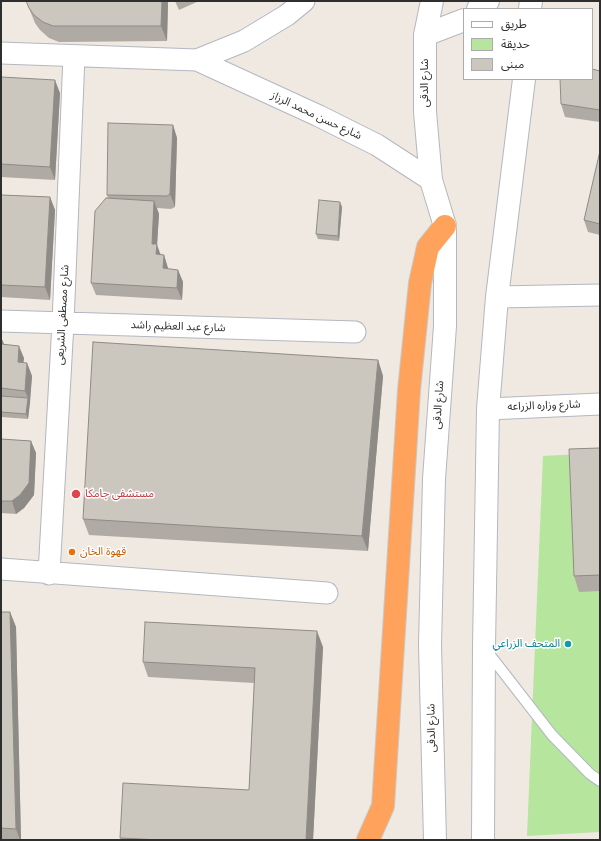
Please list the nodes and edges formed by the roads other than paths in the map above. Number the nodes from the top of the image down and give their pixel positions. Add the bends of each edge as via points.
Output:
1 (304, 1) edge
2 (432, 1) edge
3 (488, 1) edge
4 (479, 8) edge
5 (463, 20) edge
6 (425, 35) junction
7 (1, 53) edge
8 (74, 56) junction
9 (197, 60) junction
10 (524, 80) edge
11 (431, 180) junction
12 (445, 226) junction
13 (600, 295) edge
14 (497, 297) junction
15 (1, 321) edge
16 (63, 324) junction
17 (355, 332) dead end
18 (600, 404) edge
19 (488, 409) junction
20 (1, 570) edge
21 (49, 574) junction
22 (327, 593) dead end
23 (484, 647) junction
24 (600, 781) edge
25 (433, 811) junction
26 (368, 840) edge
27 (419, 840) edge
28 (435, 840) edge
29 (483, 840) edge

1 - 9 street, شارع حسن محمد الرزاز via 287,15 244,41
2 - 6 main road, شارع الدقى
3 - 4 main road
5 - 6 main road
6 - 11 main road, شارع الدقى via 425,112
7 - 8 street, شارع حسن محمد الرزاز
8 - 9 street, شارع حسن محمد الرزاز
8 - 16 street, شارع مصطفى الشريعى
9 - 11 street, شارع حسن محمد الرزاز via 370,141
10 - 14 main road
11 - 12 main road, شارع الدقى
12 - 25 main road, شارع الدقى via 445,326 434,479 430,645
12 - 26 highway via 428,247 420,283 409,390 383,806
13 - 14 street
14 - 19 main road
15 - 16 street, شارع عبد العظيم راشد
16 - 17 street, شارع عبد العظيم راشد
16 - 21 street, شارع مصطفى الشريعى
18 - 19 street, شارع وزاره الزراعه
19 - 23 main road
20 - 21 street
21 - 22 street
23 - 24 lane via 552,735
23 - 29 main road
25 - 27 main road
25 - 28 main road

